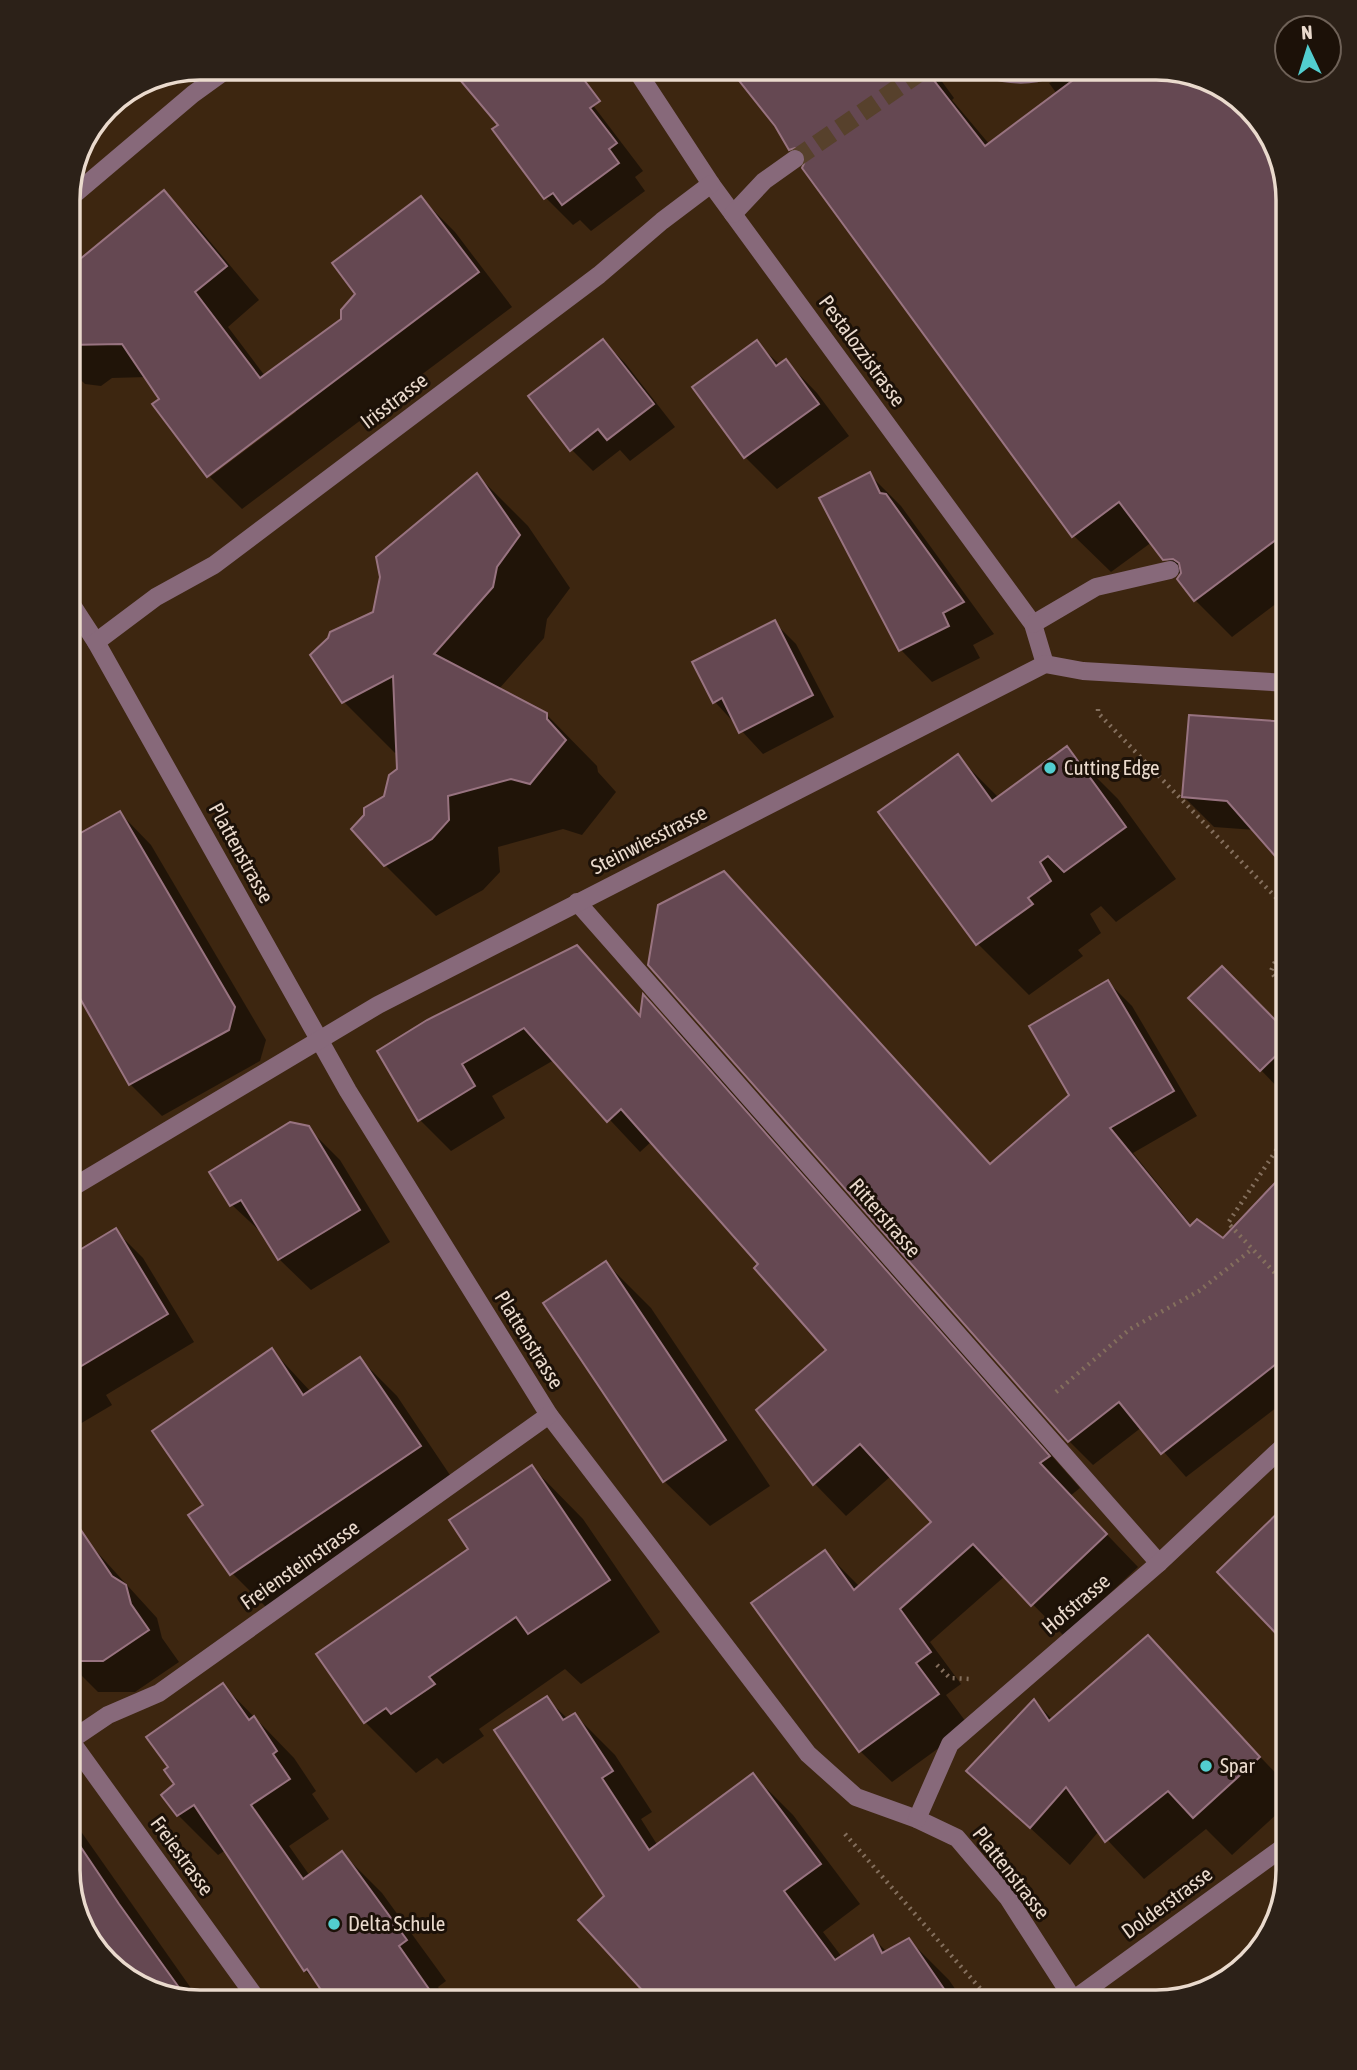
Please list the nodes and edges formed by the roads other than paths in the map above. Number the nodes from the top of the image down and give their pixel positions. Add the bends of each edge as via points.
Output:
1 (214, 80) edge
2 (643, 80) edge
3 (795, 159) tunnel mouth
4 (711, 184) junction
5 (82, 188) edge
6 (733, 214) junction
7 (1170, 570) dead end
8 (81, 619) edge
9 (1033, 624) junction
10 (96, 642) junction
11 (1045, 664) junction
12 (1276, 682) edge
13 (577, 902) junction
14 (318, 1038) junction
15 (80, 1182) edge
16 (549, 1415) junction
17 (1276, 1453) edge
18 (1159, 1563) junction
19 (80, 1732) edge
20 (80, 1754) edge
21 (917, 1819) junction
22 (1276, 1853) edge
23 (250, 1989) edge
24 (1066, 1990) edge
25 (1088, 1990) edge

1 - 5 street
2 - 4 street, Pestalozzistrasse
3 - 6 street via 764,181
4 - 6 street, Pestalozzistrasse
4 - 10 street, Irisstrasse via 214,565 156,597
6 - 9 street, Pestalozzistrasse
7 - 9 street via 1096,587
8 - 10 street, Plattenstrasse
9 - 11 street, Pestalozzistrasse
10 - 14 street, Plattenstrasse
11 - 12 street via 1083,671
11 - 13 street, Steinwiesstrasse
13 - 14 street, Steinwiesstrasse
13 - 18 street, Ritterstrasse
14 - 15 street, Steinwiesstrasse
14 - 16 street, Plattenstrasse
16 - 19 street, Freiensteinstrasse via 159,1693
16 - 21 street, Plattenstrasse via 808,1754 856,1797
17 - 18 street, Hofstrasse
18 - 21 street, Hofstrasse via 950,1744
20 - 23 street, Freiestrasse
21 - 24 street, Plattenstrasse via 957,1838 1007,1898
22 - 25 street, Dolderstrasse

